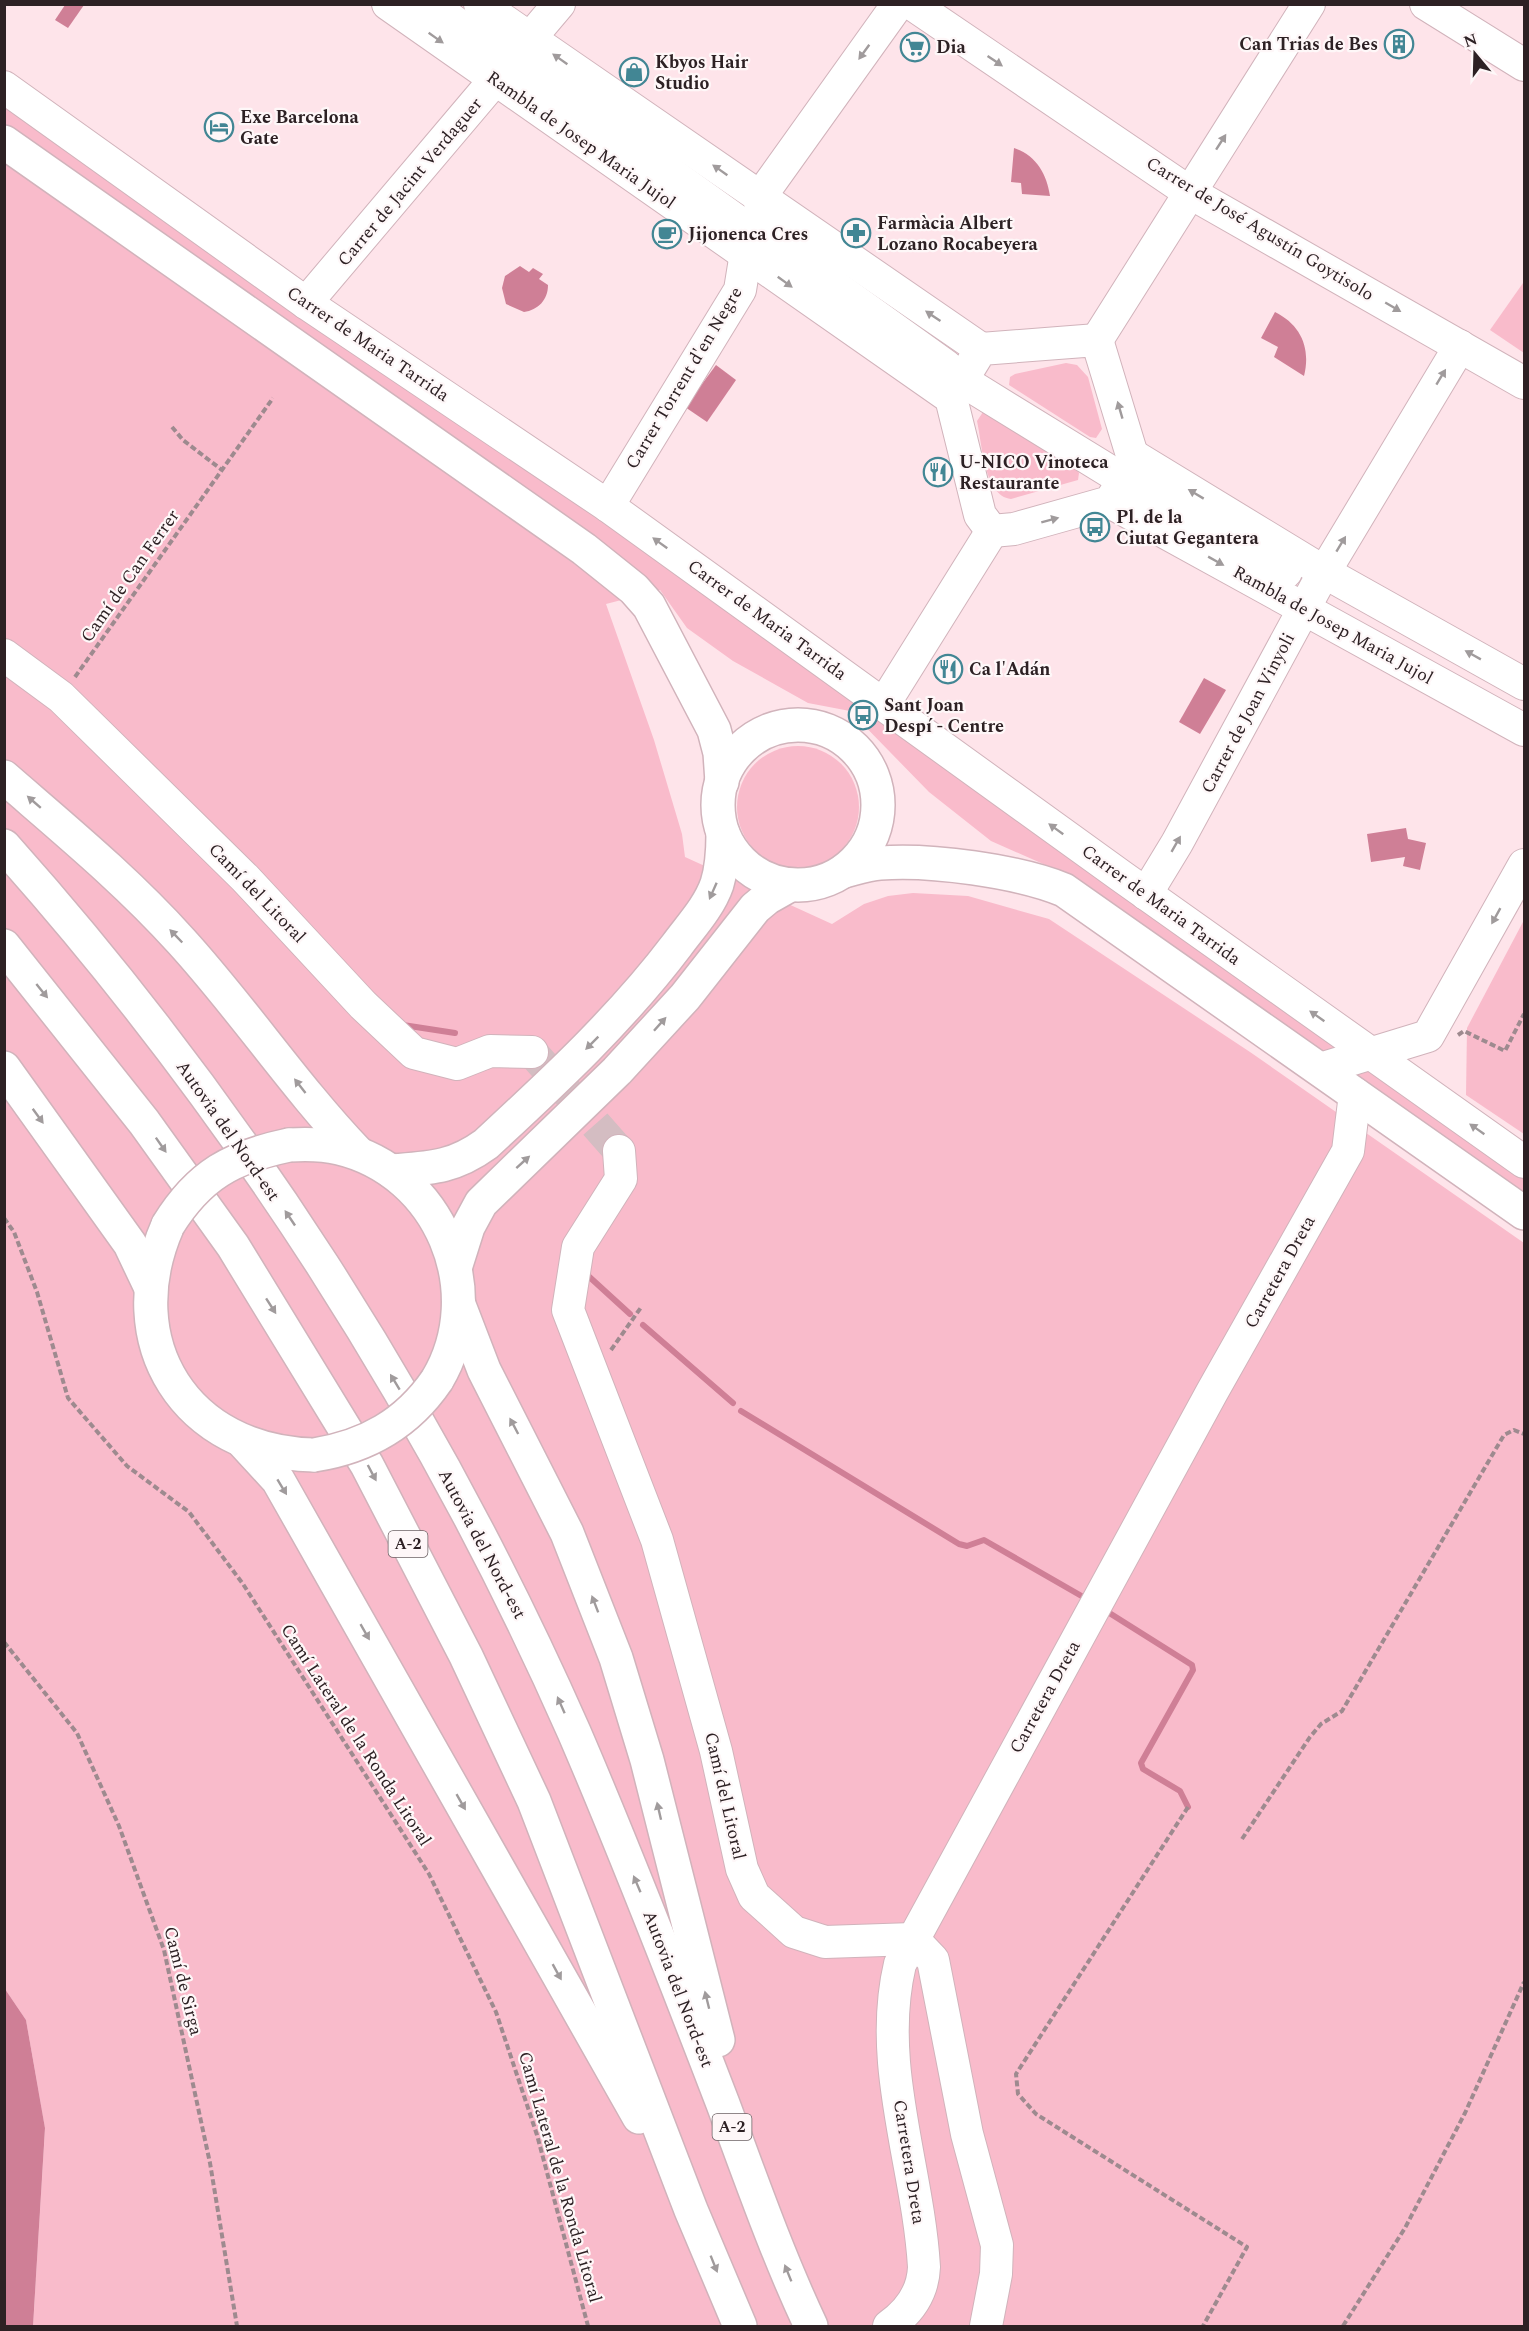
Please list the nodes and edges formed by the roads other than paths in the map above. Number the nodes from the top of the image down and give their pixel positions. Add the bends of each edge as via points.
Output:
1 (388, 4) edge
2 (430, 4) edge
3 (480, 4) edge
4 (559, 4) edge
5 (898, 4) edge
6 (912, 4) edge
7 (1310, 4) edge
8 (1426, 4) edge
9 (513, 61) junction
10 (1524, 65) edge
11 (4, 87) edge
12 (4, 141) edge
13 (1189, 192) junction
14 (760, 197) junction
15 (753, 239) junction
16 (306, 303) junction
17 (1097, 340) junction
18 (1460, 346) junction
19 (981, 349) junction
20 (946, 366) dead end
21 (1524, 383) edge
22 (961, 392) junction
23 (1119, 477) junction
24 (1140, 490) dead end
25 (608, 506) junction
26 (992, 531) junction
27 (1317, 591) junction
28 (4, 655) edge
29 (1524, 684) edge
30 (701, 701) junction
31 (884, 704) junction
32 (1524, 708) edge
33 (780, 728) junction
34 (1524, 730) edge
35 (4, 777) edge
36 (722, 782) junction
37 (879, 804) junction
38 (723, 834) junction
39 (4, 846) edge
40 (932, 864) junction
41 (1524, 865) edge
42 (844, 871) junction
43 (790, 885) junction
44 (1146, 894) junction
45 (4, 946) edge
46 (532, 1052) dead end
47 (1371, 1054) junction
48 (4, 1068) edge
49 (1320, 1070) junction
50 (1355, 1094) junction
51 (619, 1151) tunnel mouth
52 (358, 1153) junction
53 (1524, 1162) edge
54 (391, 1171) junction
55 (1524, 1212) edge
56 (456, 1265) junction
57 (150, 1286) junction
58 (459, 1305) junction
59 (244, 1443) junction
60 (913, 1939) junction
61 (759, 2199) junction
62 (691, 2210) junction
63 (740, 2326) edge
64 (811, 2326) edge
65 (889, 2326) edge
66 (986, 2326) edge

1 -> 9 street, Rambla de Josep Maria Jujol
2 - 9 street, Rambla de Josep Maria Jujol
3 - 9 street, Rambla de Josep Maria Jujol
4 - 9 street, Carrer de Jacint Verdaguer
5 -> 14 street, Carrer Torrent d'en Negre
6 -> 13 street, Carrer de José Agustín Goytisolo
13 -> 7 street
8 - 10 street
14 -> 9 street, Rambla de Josep Maria Jujol
9 - 15 street, Rambla de Josep Maria Jujol
9 - 16 street, Carrer de Jacint Verdaguer
11 - 16 street, Carrer de Maria Tarrida
12 - 30 main road via 615,573 649,606
13 - 17 street
13 -> 18 street, Carrer de José Agustín Goytisolo
14 - 15 street, Carrer Torrent d'en Negre via 761,215
19 -> 14 street, Rambla de Josep Maria Jujol
15 - 20 street, Rambla de Josep Maria Jujol
15 -> 22 street, Rambla de Josep Maria Jujol
15 - 25 street, Carrer Torrent d'en Negre via 740,290
16 - 25 street, Carrer de Maria Tarrida
17 - 19 street
23 -> 17 street
18 - 21 street, Carrer de José Agustín Goytisolo
27 -> 18 street, Carrer de Joan Vinyoli
19 - 22 street
22 - 23 street, Rambla de Josep Maria Jujol
22 - 26 street via 980,515
26 -> 23 street via 1014,529
23 -> 27 street, Rambla de Josep Maria Jujol
27 -> 23 street, Rambla de Josep Maria Jujol
24 - 27 street, Rambla de Josep Maria Jujol
31 -> 25 street, Carrer de Maria Tarrida
26 - 31 street
29 -> 27 street, Rambla de Josep Maria Jujol
27 - 32 street, Rambla de Josep Maria Jujol
27 - 34 street, Rambla de Josep Maria Jujol
44 -> 27 street, Carrer de Joan Vinyoli
28 - 46 street, Camí del Litoral via 61,697 245,878 363,1005 414,1053 457,1064 490,1051
30 - 33 main road via 725,715
30 - 36 main road via 718,740
44 -> 31 street, Carrer de Maria Tarrida
33 - 36 main road via 743,747 732,759
33 - 37 main road via 819,728 850,744 869,767
52 -> 35 main road via 180,940 92,853
36 - 38 main road via 718,808
37 - 40 main road via 897,836
37 - 42 main road via 870,842
38 - 43 main road via 749,869
38 -> 54 main road via 722,863 706,907 650,981 593,1043 471,1155 446,1166
61 -> 39 main road, Autovia del Nord-est / A-2 via 663,1946 574,1734 524,1623 407,1403 357,1319 228,1126 103,959
40 - 42 main road via 878,863
40 - 49 main road via 1045,882 1064,890
41 -> 47 street via 1428,1036
42 - 43 main road via 818,883
56 -> 43 main road via 468,1227 481,1203 617,1071 685,997 755,908
47 -> 44 street, Carrer de Maria Tarrida
45 -> 62 main road, A-2 via 144,1122 232,1246 367,1465 466,1656 534,1801
47 - 49 street
53 -> 47 street, Carrer de Maria Tarrida
48 -> 57 main road via 130,1244
49 - 50 main road
50 - 55 main road
50 - 60 street, Carretera Dreta via 1347,1151
51 - 60 street, Camí del Litoral via 621,1179 578,1247 568,1310 657,1540 716,1751 742,1869 754,1896 794,1932 825,1942
52 - 54 main road
52 - 57 main road, bridge via 338,1147 289,1145 251,1154 216,1172 198,1186 168,1225 154,1261
54 - 56 main road via 430,1208
56 - 58 main road
57 - 59 main road via 149,1307 156,1343 179,1391 208,1421
58 - 59 main road, bridge via 451,1353 437,1380 417,1407 390,1429 355,1446 314,1455 281,1453
61 -> 58 main road via 647,1760 616,1658 567,1533 484,1370
59 -> 62 main road via 278,1480
60 - 65 street, Carretera Dreta via 900,1964 893,1993 891,2039 923,2248 923,2278 915,2300
60 - 66 street via 933,1960 967,2134 996,2232 996,2274
64 -> 61 main road, Autovia del Nord-est / A-2
62 -> 63 main road, A-2

